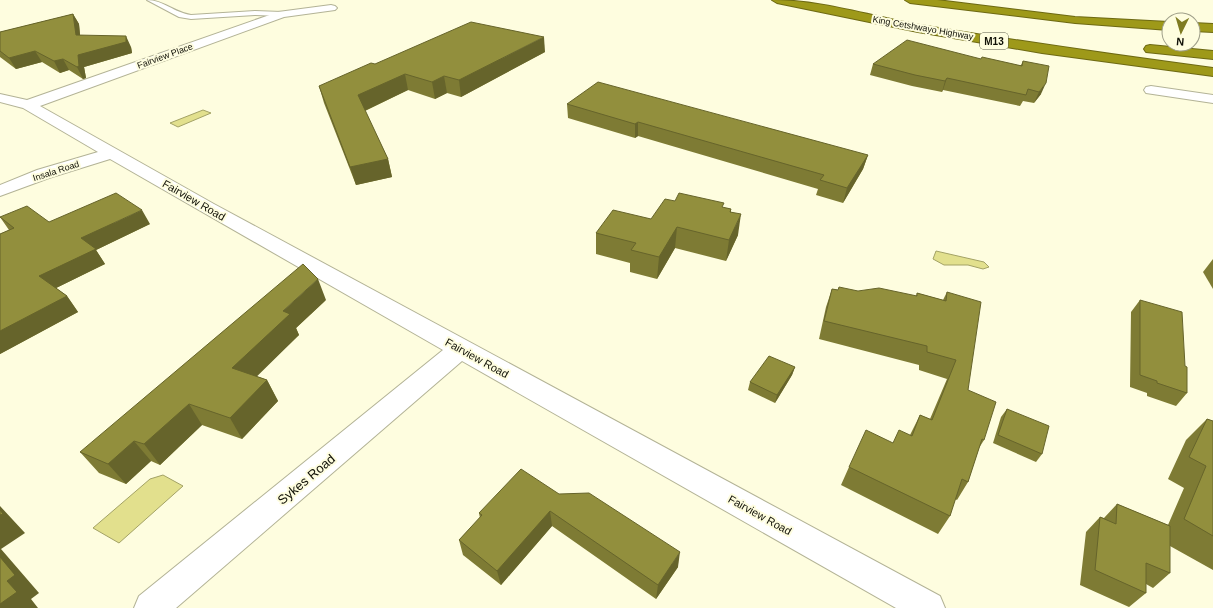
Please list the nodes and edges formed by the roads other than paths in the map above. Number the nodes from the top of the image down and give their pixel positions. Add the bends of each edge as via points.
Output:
1 (150, 0) edge
2 (777, 0) edge
3 (910, 0) edge
4 (331, 8) dead end
5 (282, 14) junction
6 (1161, 25) edge
7 (1201, 27) edge
8 (1213, 28) edge
9 (1135, 47) dead end
10 (1213, 55) edge
11 (1213, 72) edge
12 (1151, 90) dead end
13 (0, 98) edge
14 (1213, 99) edge
15 (28, 105) junction
16 (113, 153) junction
17 (0, 191) edge
18 (460, 349) junction
19 (151, 608) edge
20 (928, 608) edge

1 - 5 lane via 186,17 255,12
2 - 11 highway, King Cetshwayo Highway / M13 via 1042,49
3 - 6 highway via 1068,19
4 - 5 street, Fairview Place
5 - 15 street, Fairview Place
7 - 8 highway
9 - 10 highway
12 - 14 street
13 - 15 street
15 - 16 street, Fairview Road
16 - 17 street, Insala Road via 44,174
16 - 18 street, Fairview Road
18 - 19 street, Sykes Road
18 - 20 street, Fairview Road

